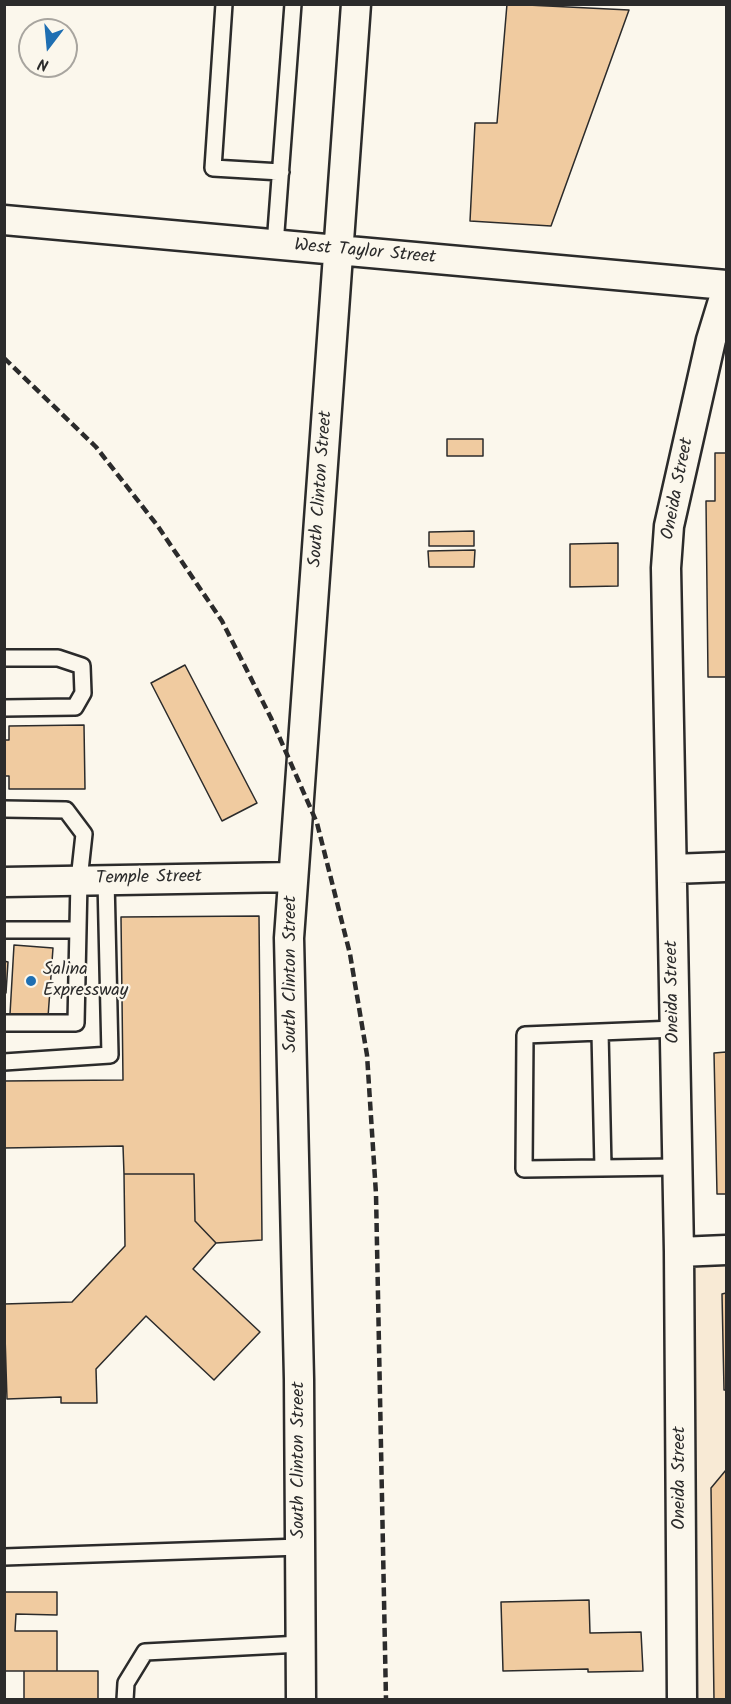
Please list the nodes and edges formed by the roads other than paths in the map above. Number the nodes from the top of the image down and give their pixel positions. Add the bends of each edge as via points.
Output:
1 (224, 4) edge
2 (293, 4) edge
3 (356, 4) edge
4 (281, 172) junction
5 (4, 220) edge
6 (275, 245) junction
7 (340, 251) junction
8 (726, 285) edge
9 (726, 291) edge
10 (4, 658) edge
11 (4, 708) edge
12 (4, 809) edge
13 (726, 867) edge
14 (672, 869) junction
15 (293, 877) junction
16 (93, 880) junction
17 (4, 882) edge
18 (4, 930) edge
19 (77, 930) junction
20 (4, 1023) edge
21 (675, 1029) junction
22 (600, 1032) junction
23 (4, 1062) edge
24 (678, 1167) junction
25 (603, 1168) junction
26 (726, 1250) edge
27 (680, 1252) junction
28 (300, 1547) junction
29 (4, 1557) edge
30 (301, 1644) junction
31 (125, 1700) edge
32 (302, 1700) edge
33 (682, 1700) edge

1 - 4 lane via 213,168
2 - 4 lane
3 - 7 street, South Clinton Street
4 - 6 lane
5 - 6 street, West Taylor Street
6 - 7 street, West Taylor Street
7 - 8 street, West Taylor Street
7 - 15 street, South Clinton Street
9 - 14 street, Oneida Street via 711,340 669,526 666,568
10 - 11 lane via 58,658 82,666 83,693 75,707
12 - 16 lane via 66,810 84,834
13 - 14 street
14 - 21 street, Oneida Street
15 - 16 street, Temple Street
15 - 28 street, South Clinton Street via 289,938
16 - 17 street, Temple Street
16 - 19 lane
16 - 23 lane via 110,1054
18 - 19 lane
19 - 20 lane via 76,1023
21 - 22 lane
21 - 24 street, Oneida Street
22 - 25 lane
22 - 25 lane via 525,1035 524,1169
24 - 25 lane
24 - 27 street, Oneida Street
26 - 27 street
27 - 33 street, Oneida Street
28 - 29 lane
28 - 30 street, South Clinton Street
30 - 31 lane via 145,1652 126,1683
30 - 32 street, South Clinton Street

